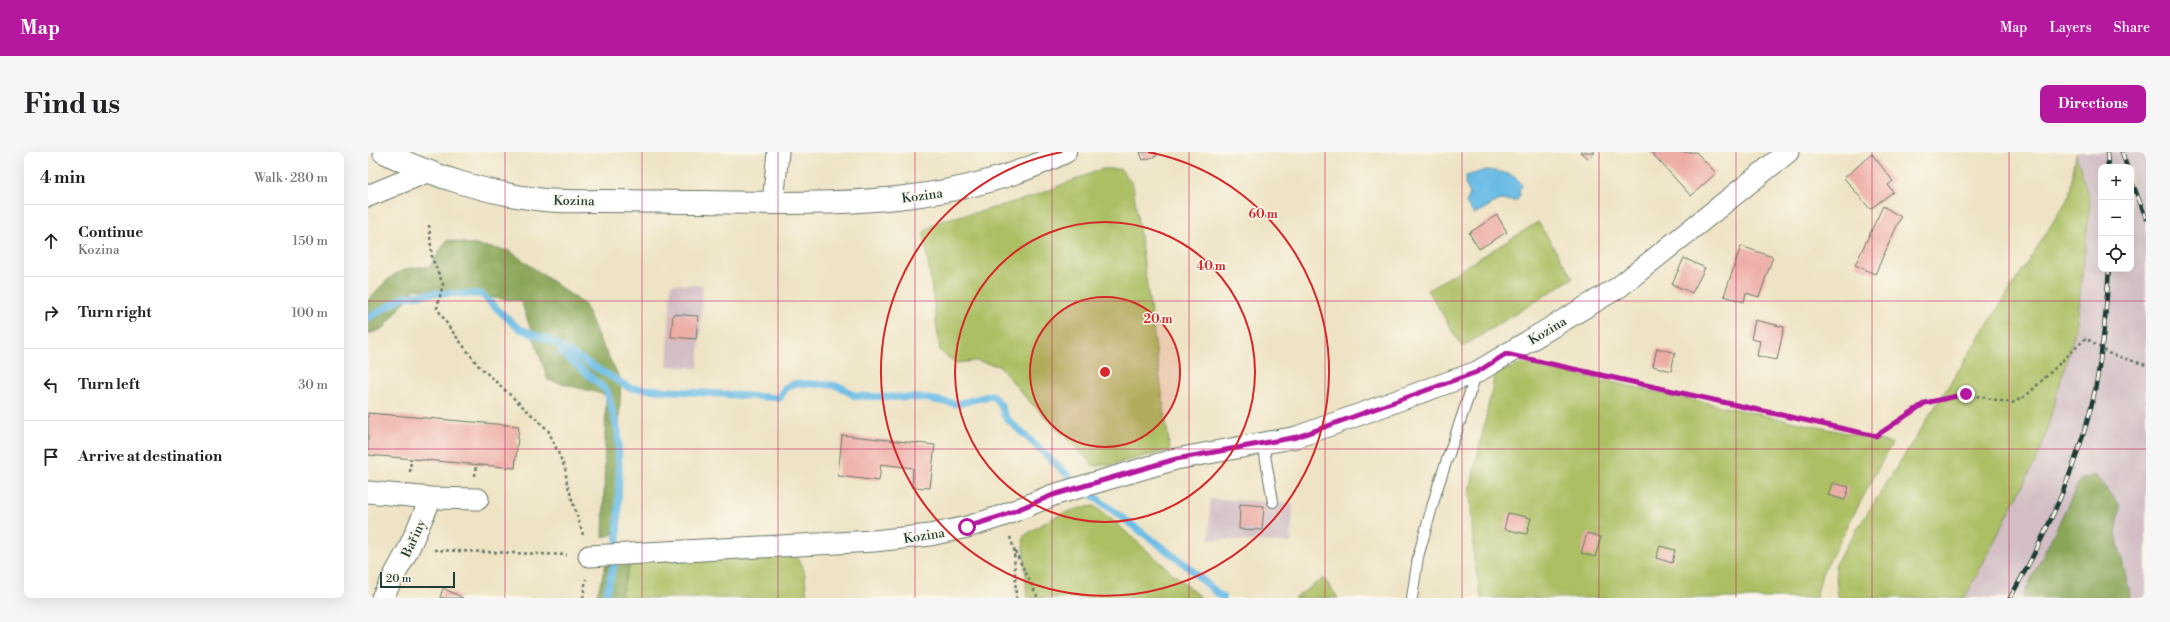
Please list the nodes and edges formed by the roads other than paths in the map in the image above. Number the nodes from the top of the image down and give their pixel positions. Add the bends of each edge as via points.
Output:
1 (384, 152) edge
2 (778, 152) edge
3 (1065, 152) edge
4 (1788, 152) edge
5 (430, 171) junction
6 (368, 196) edge
7 (773, 203) junction
8 (1477, 372) junction
9 (1264, 443) junction
10 (368, 492) edge
11 (431, 498) junction
12 (478, 499) dead end
13 (1273, 502) dead end
14 (589, 556) road end
15 (382, 598) edge
16 (1412, 598) edge

1 - 5 main road, Kozina
2 - 7 street
3 - 7 main road, Kozina via 1019,173 954,190 879,200
4 - 8 street, Kozina via 1619,287
5 - 6 street
5 - 7 main road, Kozina via 474,186 545,200
8 - 9 street, Kozina via 1297,437
8 - 16 lane via 1438,486 1418,557
9 - 13 lane
9 - 14 street, Kozina via 1176,459 1053,495 967,527 930,535 874,541
10 - 11 street
11 - 12 street
11 - 15 street, Bařiny via 408,550

